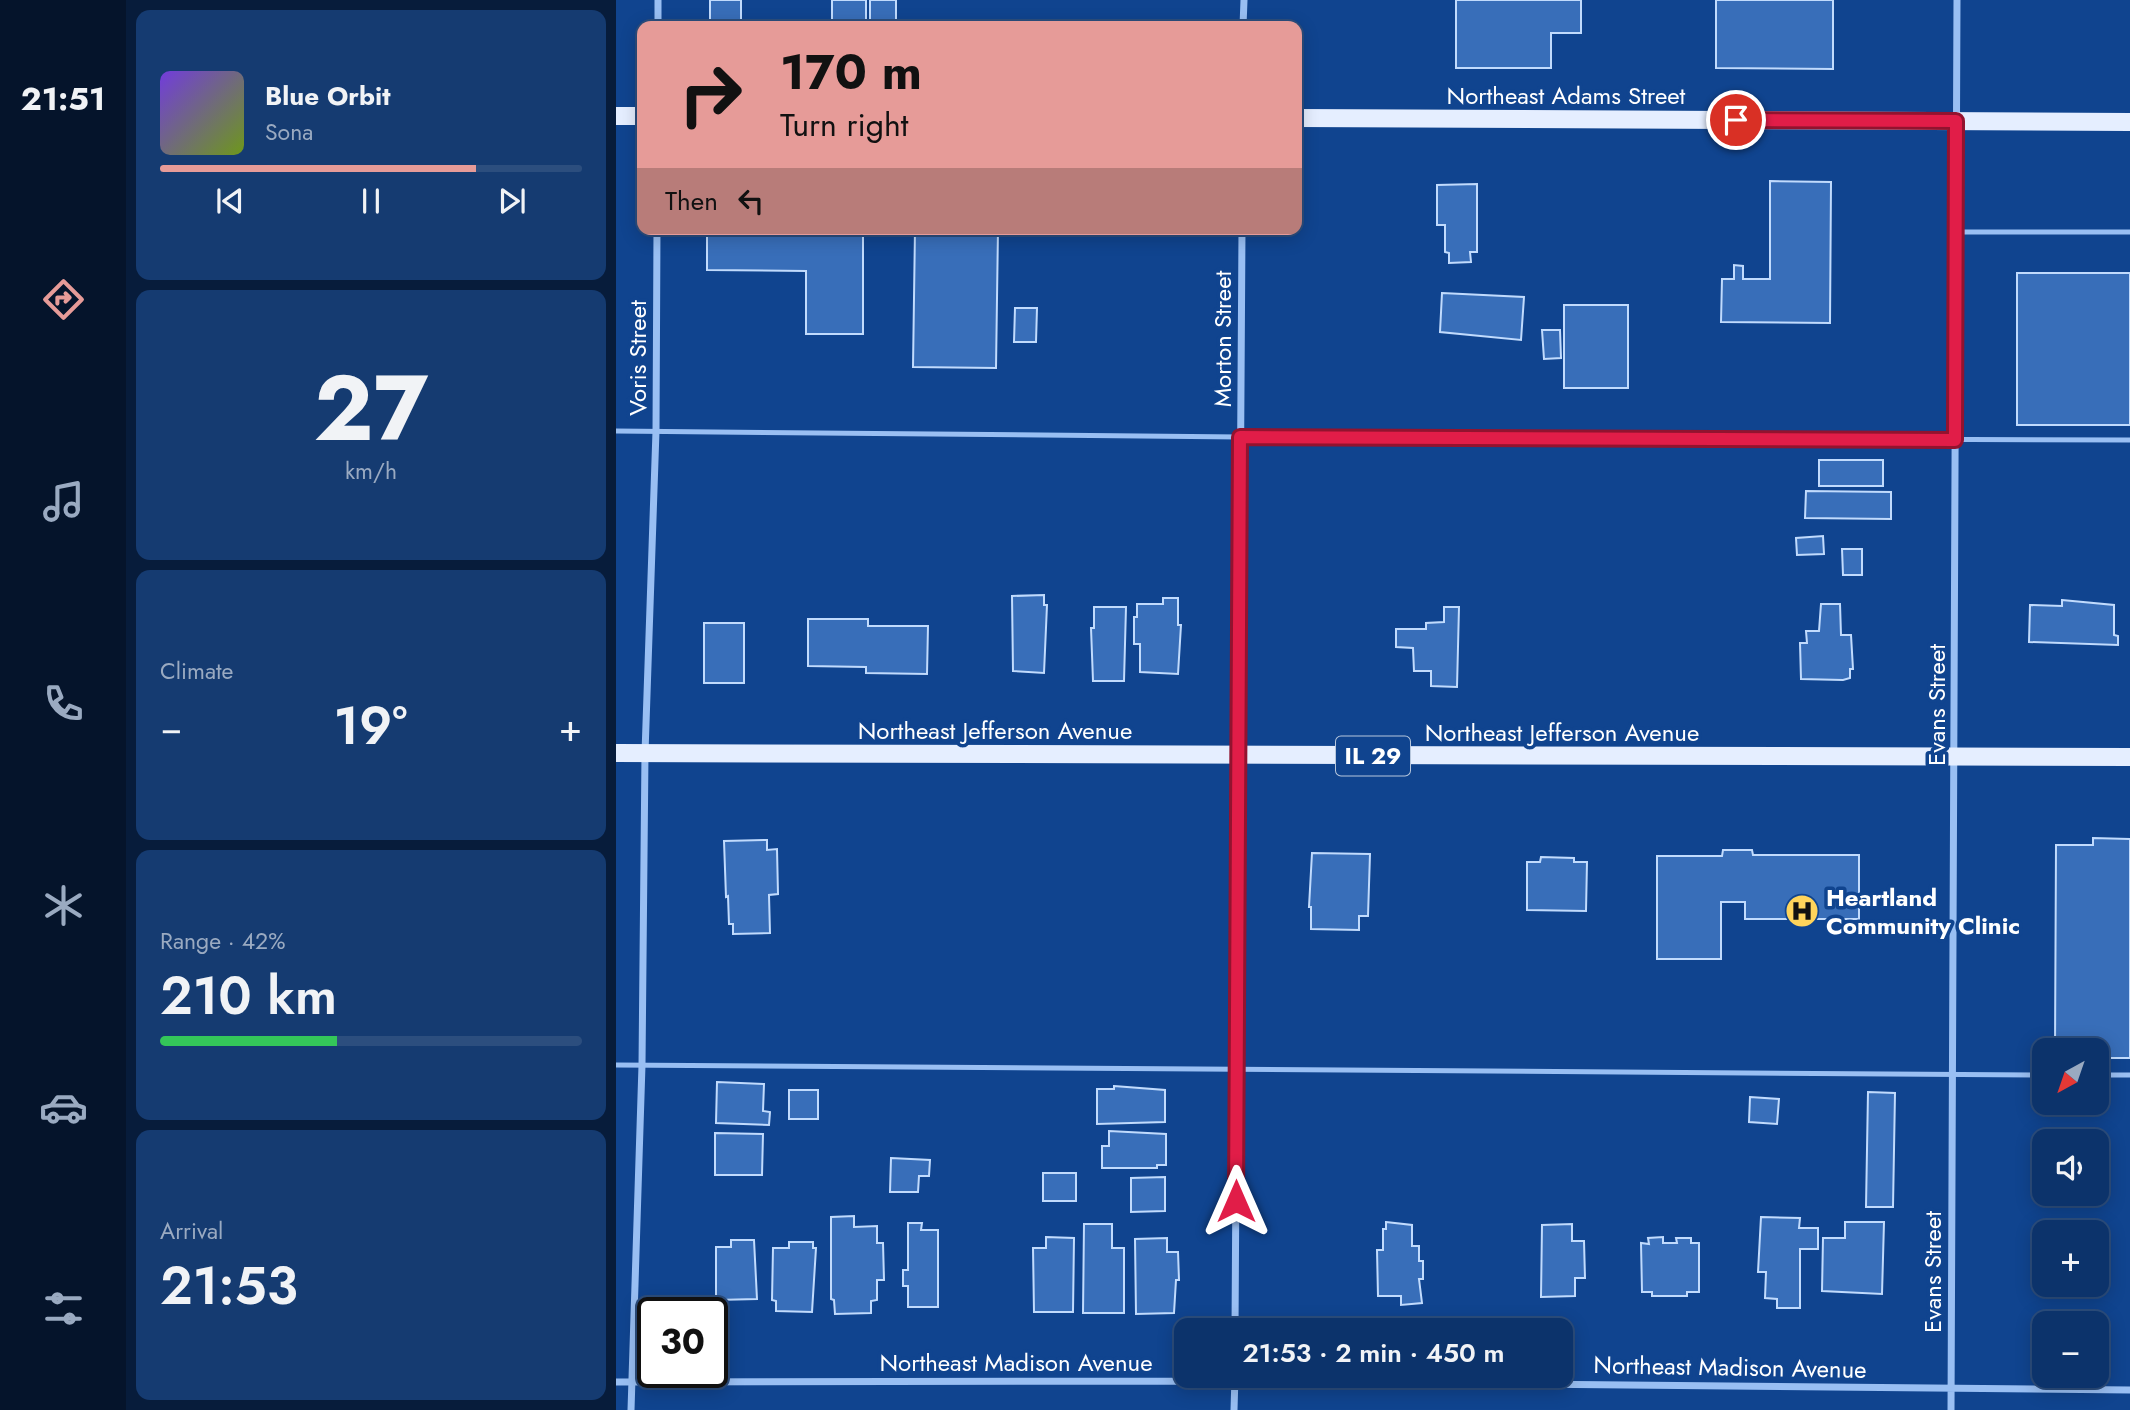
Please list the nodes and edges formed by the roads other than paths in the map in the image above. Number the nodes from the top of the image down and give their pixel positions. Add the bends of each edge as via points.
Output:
1 (658, 0) edge
2 (1244, 0) edge
3 (1957, 0) edge
4 (658, 21) edge
5 (1243, 21) edge
6 (616, 116) edge
7 (637, 116) edge
8 (1302, 118) edge
9 (1956, 121) junction
10 (2130, 122) edge
11 (1956, 232) junction
12 (2130, 232) edge
13 (657, 235) edge
14 (1242, 235) edge
15 (616, 431) edge
16 (656, 431) junction
17 (1240, 437) junction
18 (1955, 440) junction
19 (2130, 440) edge
20 (616, 753) edge
21 (645, 753) junction
22 (1237, 756) junction
23 (1956, 757) junction
24 (2130, 757) edge
25 (616, 1065) edge
26 (642, 1065) junction
27 (1237, 1071) junction
28 (1953, 1075) junction
29 (2032, 1075) edge
30 (2109, 1075) edge
31 (2130, 1075) edge
32 (1235, 1318) edge
33 (1174, 1378) edge
34 (616, 1382) edge
35 (631, 1382) junction
36 (1573, 1383) edge
37 (1235, 1388) edge
38 (1951, 1389) junction
39 (2130, 1390) edge
40 (631, 1410) edge
41 (1234, 1410) edge
42 (1951, 1410) edge

1 - 4 street
2 - 5 street
3 - 9 street, Evans Street
6 - 7 main road
8 - 9 main road, Northeast Adams Street
9 - 10 main road, Northeast Adams Street
9 - 11 street, Evans Street
11 - 12 lane
11 - 18 street, Evans Street
13 - 16 street, Voris Street
14 - 17 street, Morton Street
15 - 16 lane
16 - 17 lane
16 - 21 street, Voris Street
17 - 18 lane
17 - 22 street, Morton Street
18 - 19 lane
18 - 23 street, Evans Street
20 - 21 main road, Northeast Jefferson Avenue / IL 29
21 - 22 main road, Northeast Jefferson Avenue / IL 29
21 - 26 street, Voris Street
22 - 23 main road, Northeast Jefferson Avenue / IL 29
22 - 27 street, Morton Street
23 - 24 main road, Northeast Jefferson Avenue / IL 29
23 - 28 street, Evans Street
25 - 26 lane
26 - 27 lane
26 - 35 street, Voris Street
27 - 28 lane
27 - 32 street, Morton Street
28 - 29 lane
28 - 38 street, Evans Street
30 - 31 lane
33 - 35 street, Northeast Madison Avenue
34 - 35 street, Northeast Madison Avenue
35 - 40 street, Voris Street
36 - 38 street, Northeast Madison Avenue
37 - 41 street
38 - 39 street, Northeast Madison Avenue
38 - 42 street, Evans Street

